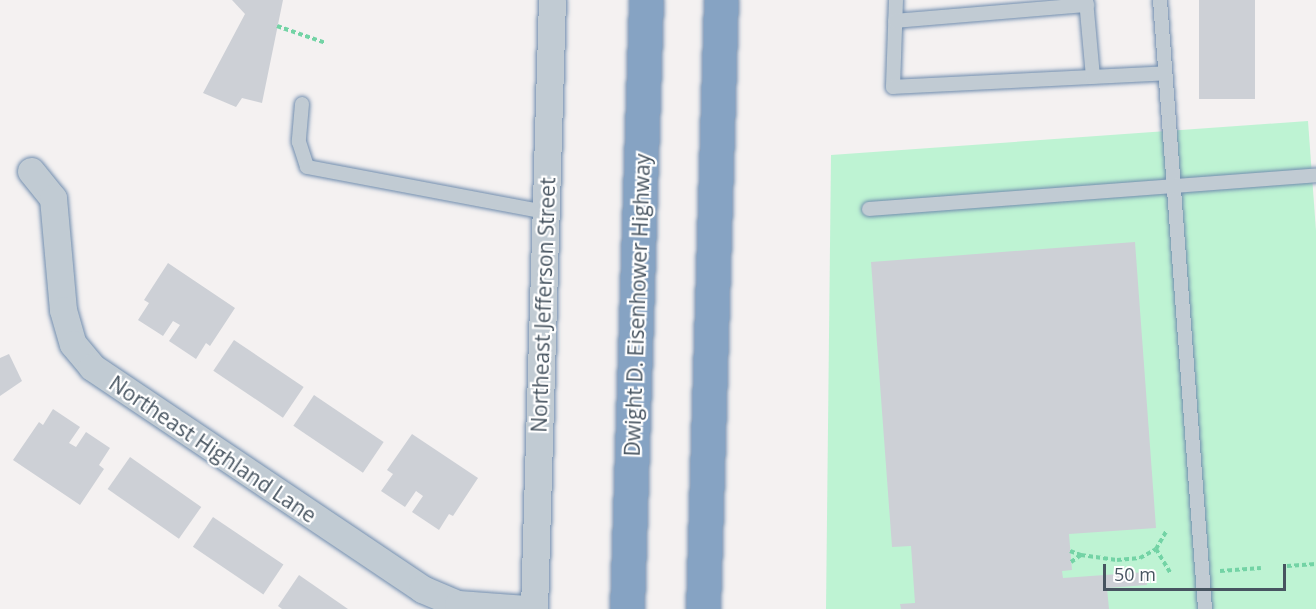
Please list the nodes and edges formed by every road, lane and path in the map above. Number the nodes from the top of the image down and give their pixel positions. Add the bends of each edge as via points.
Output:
1 (552, 0) edge
2 (646, 0) edge
3 (721, 0) edge
4 (896, 0) edge
5 (1160, 0) edge
6 (1086, 3) edge
7 (895, 21) junction
8 (277, 27) dead end
9 (326, 43) dead end
10 (1166, 73) junction
11 (1093, 77) junction
12 (302, 104) dead end
13 (31, 171) dead end
14 (1316, 175) edge
15 (1172, 186) junction
16 (869, 209) dead end
17 (546, 212) junction
18 (1167, 530) dead end
19 (1156, 549) junction
20 (1070, 551) dead end
21 (1081, 555) junction
22 (1071, 562) dead end
23 (1316, 564) edge
24 (1287, 566) dead end
25 (1261, 568) dead end
26 (1219, 571) dead end
27 (1171, 574) dead end
28 (526, 609) edge
29 (534, 609) edge
30 (627, 609) edge
31 (703, 609) edge
32 (1204, 609) edge

1 - 17 street, Northeast Jefferson Street
2 - 30 highway, Dwight D. Eisenhower Highway
3 - 31 highway
4 - 7 lane
5 - 10 lane
6 - 7 lane
6 - 11 lane
7 - 11 lane via 893,87
8 - 9 path
10 - 11 lane
10 - 15 lane
12 - 17 lane via 299,142 307,167
13 - 28 street, Northeast Highland Lane via 53,198 63,310 73,344 92,367 422,589 458,604
14 - 15 lane
15 - 16 lane
15 - 32 lane
17 - 29 street, Northeast Jefferson Street
18 - 19 path
19 - 21 path via 1147,556 1125,560
19 - 27 path
20 - 21 path
21 - 22 path
23 - 24 path
25 - 26 path

